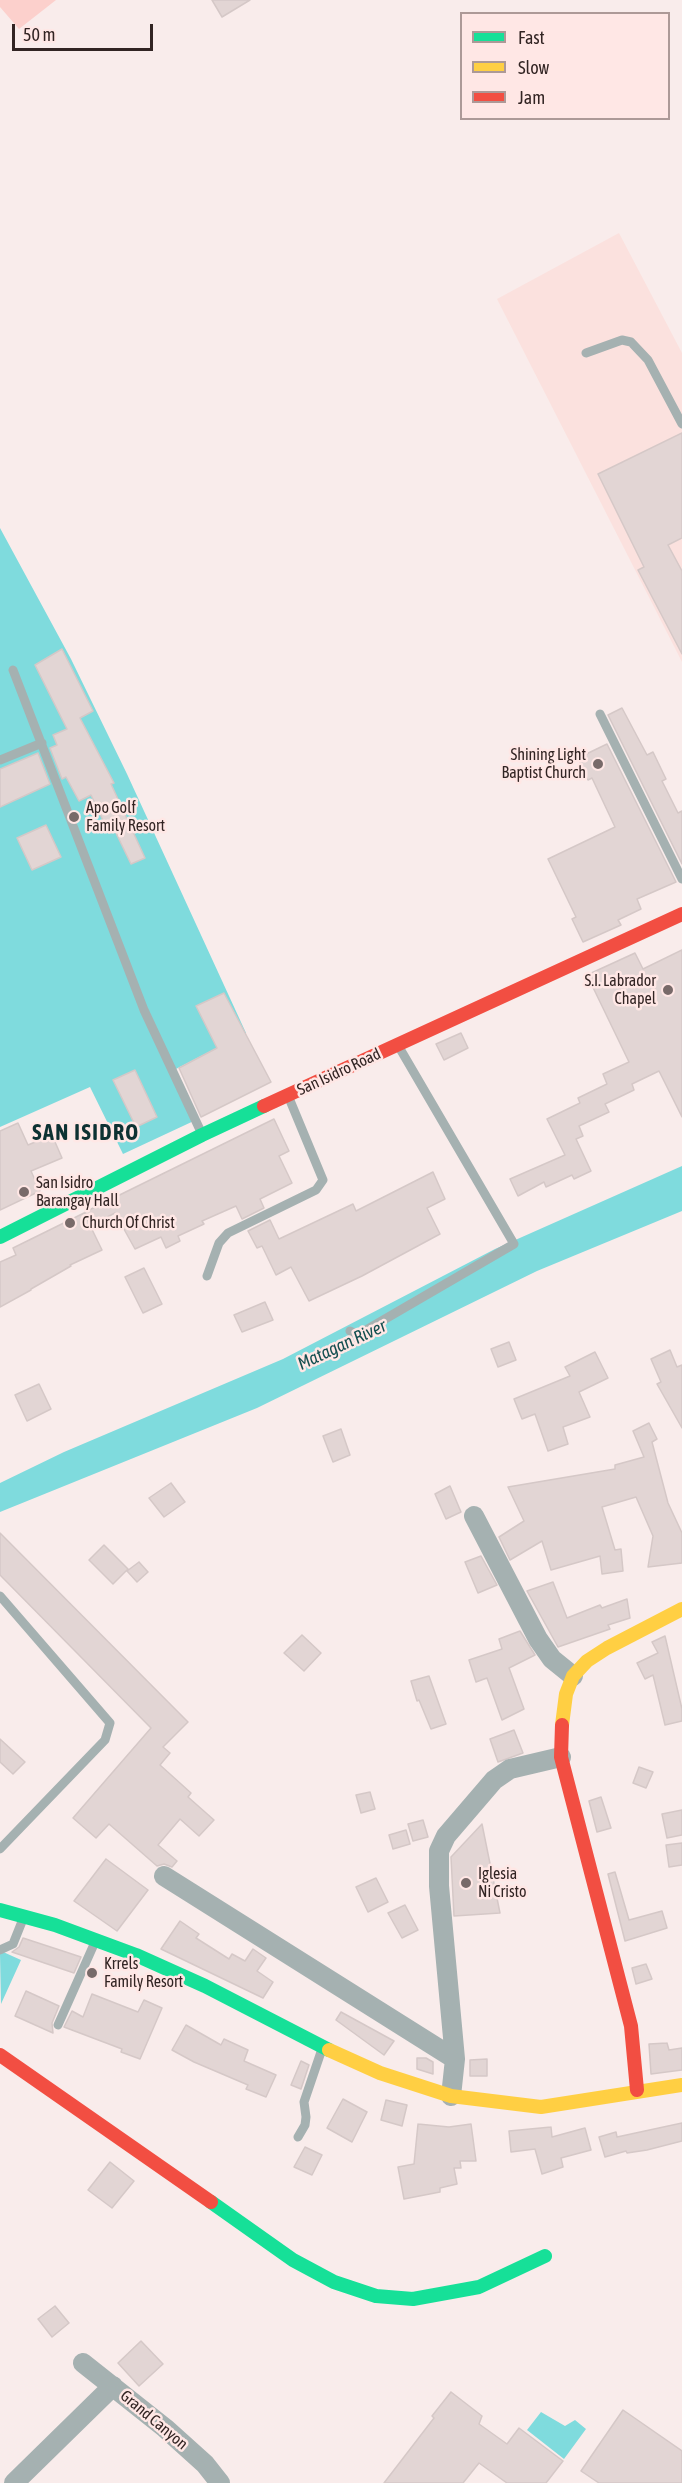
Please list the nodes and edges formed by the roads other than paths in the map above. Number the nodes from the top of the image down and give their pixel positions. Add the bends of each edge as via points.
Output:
1 (586, 353) dead end
2 (682, 424) edge
3 (12, 670) dead end
4 (600, 714) dead end
5 (42, 743) junction
6 (0, 760) edge
7 (682, 879) edge
8 (682, 914) edge
9 (398, 1044) junction
10 (288, 1096) junction
11 (202, 1135) junction
12 (0, 1237) edge
13 (207, 1276) dead end
14 (350, 1331) dead end
15 (474, 1516) dead end
16 (0, 1596) edge
17 (682, 1609) edge
18 (573, 1676) junction
19 (561, 1757) junction
20 (0, 1849) edge
21 (164, 1876) dead end
22 (0, 1910) edge
23 (24, 1917) junction
24 (97, 1939) junction
25 (0, 1950) edge
26 (58, 2025) dead end
27 (323, 2047) junction
28 (0, 2055) edge
29 (455, 2059) junction
30 (682, 2085) edge
31 (637, 2090) junction
32 (451, 2097) junction
33 (297, 2136) dead end
34 (545, 2256) dead end
35 (83, 2363) dead end
36 (113, 2386) junction
37 (14, 2483) edge
38 (220, 2483) edge

1 - 2 lane via 622,340 631,342 648,360
3 - 5 lane
4 - 7 lane
5 - 6 lane
5 - 11 lane via 144,1010
8 - 9 street, San Isidro Road
9 - 10 street, San Isidro Road
9 - 14 lane via 514,1245 361,1333
10 - 11 street, San Isidro Road
10 - 13 lane via 323,1180 316,1190 228,1233 219,1243
11 - 12 street, San Isidro Road
15 - 18 street via 538,1639 552,1659
16 - 20 lane via 110,1723 105,1740
17 - 18 street via 607,1648
18 - 19 street via 562,1713
19 - 29 street via 510,1769 494,1780 446,1836 439,1851
19 - 31 street via 631,2026
21 - 29 street
22 - 23 street
23 - 24 street
23 - 25 lane via 13,1944
24 - 26 lane
24 - 27 street via 205,1986
27 - 32 street via 380,2073
27 - 33 lane via 304,2102 305,2125
28 - 34 street via 293,2260 334,2282 376,2296 413,2299 479,2287
29 - 32 street
30 - 31 street
31 - 32 street via 541,2107
35 - 36 street, Grand Canyon
36 - 37 street
36 - 38 street, Grand Canyon via 205,2464

